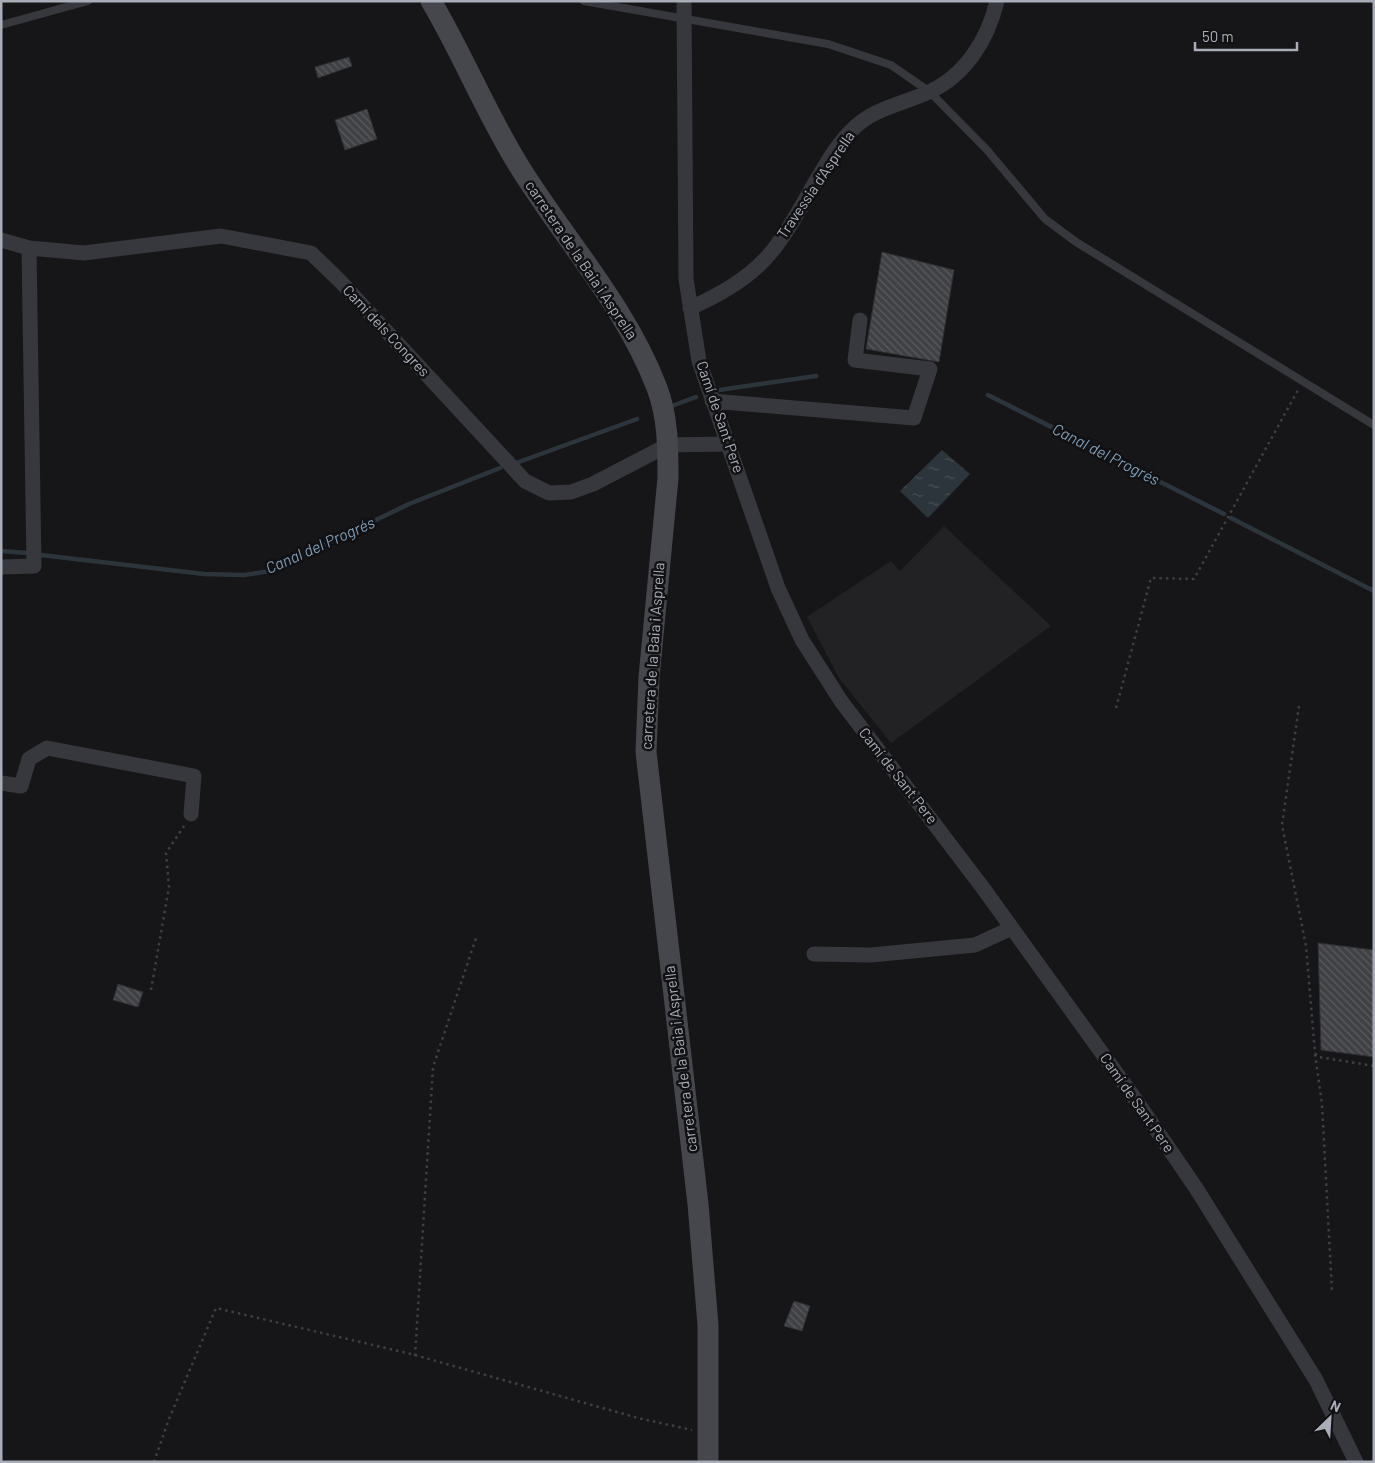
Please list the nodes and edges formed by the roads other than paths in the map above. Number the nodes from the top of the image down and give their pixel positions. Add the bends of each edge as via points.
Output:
1 (88, 1) edge
2 (431, 1) edge
3 (584, 1) edge
4 (684, 1) edge
5 (997, 1) edge
6 (685, 20) junction
7 (1, 25) edge
8 (930, 92) junction
9 (1, 240) edge
10 (29, 248) junction
11 (690, 308) junction
12 (860, 320) dead end
13 (712, 401) junction
14 (1374, 425) edge
15 (728, 444) junction
16 (668, 445) junction
17 (1, 567) edge
18 (1, 783) edge
19 (191, 814) road end
20 (1012, 928) junction
21 (814, 954) dead end
22 (708, 1462) edge
23 (1356, 1462) edge

1 - 7 lane
2 - 16 main road, carretera de la Baia i Asprella via 518,165 637,343 657,388 666,421
3 - 6 lane
4 - 6 street, Camí de Sant Pere
5 - 8 street, Travessia d'Asprella via 992,25 979,50 948,80
6 - 8 lane via 828,44 891,65
6 - 11 street, Camí de Sant Pere via 684,184 686,278
8 - 11 street, Travessia d'Asprella via 875,112 852,130 828,162 773,251 719,295
8 - 14 lane via 987,150 1045,219 1076,242
9 - 10 street, Camí dels Congres
10 - 16 street, Camí dels Congres via 84,253 221,236 311,253 524,481 549,492 571,492 593,484
10 - 17 street via 34,566
11 - 13 street, Camí de Sant Pere via 699,361
12 - 13 street via 855,360 930,369 914,418
13 - 15 street, Camí de Sant Pere
15 - 16 street, Camí dels Congres
15 - 20 street, Camí de Sant Pere via 778,588 802,640 841,701
16 - 22 main road, carretera de la Baia i Asprella via 646,752 698,1204 708,1325
18 - 19 street via 21,786 28,759 47,748 194,776
20 - 21 street via 975,945 871,955
20 - 23 street, Camí de Sant Pere via 1196,1188 1316,1380

